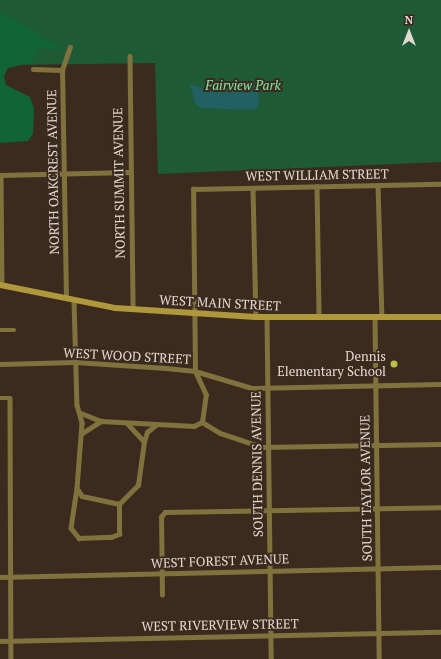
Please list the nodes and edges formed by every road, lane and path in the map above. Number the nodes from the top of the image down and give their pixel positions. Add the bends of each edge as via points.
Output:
1 (70, 47) dead end
2 (130, 56) dead end
3 (33, 69) dead end
4 (62, 70) junction
5 (129, 172) junction
6 (64, 173) junction
7 (0, 175) edge
8 (441, 184) edge
9 (378, 185) junction
10 (317, 186) junction
11 (253, 188) junction
12 (1, 285) edge
13 (66, 298) junction
14 (74, 300) junction
15 (133, 309) junction
16 (194, 313) junction
17 (256, 317) junction
18 (267, 317) junction
19 (319, 317) junction
20 (378, 317) junction
21 (441, 318) edge
22 (0, 330) edge
23 (14, 330) dead end
24 (75, 362) junction
25 (0, 364) edge
26 (195, 371) junction
27 (441, 384) edge
28 (376, 386) junction
29 (268, 388) junction
30 (0, 398) edge
31 (81, 414) junction
32 (101, 421) junction
33 (202, 422) junction
34 (126, 425) junction
35 (156, 425) junction
36 (81, 434) junction
37 (144, 442) junction
38 (377, 444) junction
39 (441, 444) edge
40 (268, 446) junction
41 (77, 488) junction
42 (119, 504) junction
43 (441, 507) edge
44 (378, 508) junction
45 (268, 510) junction
46 (441, 567) edge
47 (378, 569) junction
48 (270, 571) junction
49 (162, 574) junction
50 (0, 577) edge
51 (11, 577) junction
52 (162, 595) dead end
53 (441, 632) edge
54 (379, 633) junction
55 (270, 635) junction
56 (0, 641) edge
57 (11, 641) junction
58 (11, 659) edge
59 (271, 659) edge
60 (379, 659) edge

1 - 4 street, NORTH OAKCREST AVENUE
2 - 5 street, NORTH SUMMIT AVENUE
3 - 4 street
4 - 6 street, NORTH OAKCREST AVENUE
5 - 6 street
5 - 15 street, NORTH SUMMIT AVENUE
6 - 7 street
6 - 13 street, NORTH OAKCREST AVENUE
7 - 12 street
8 - 9 street, WEST WILLIAM STREET
9 - 10 street, WEST WILLIAM STREET
9 - 20 street, SOUTH TAYLOR AVENUE
10 - 11 street, WEST WILLIAM STREET
10 - 19 street
11 - 16 street, WEST WILLIAM STREET via 193,189
11 - 17 street
12 - 13 street, WEST MAIN STREET
13 - 14 street, WEST MAIN STREET
14 - 15 street, WEST MAIN STREET
14 - 24 street
15 - 16 street, WEST MAIN STREET
16 - 17 street, WEST MAIN STREET
16 - 26 street
17 - 18 street, WEST MAIN STREET
18 - 19 street, WEST MAIN STREET
18 - 29 street, SOUTH DENNIS AVENUE
19 - 20 street, WEST MAIN STREET
20 - 21 street, WEST MAIN STREET
20 - 28 street, SOUTH TAYLOR AVENUE
22 - 23 street
24 - 25 street, WEST WOOD STREET
24 - 26 street, WEST WOOD STREET
24 - 31 street via 76,405
26 - 29 street, WEST WOOD STREET via 245,388
26 - 33 street via 206,396
27 - 28 street, WEST WOOD STREET
28 - 29 street, WEST WOOD STREET
28 - 38 street, SOUTH TAYLOR AVENUE
29 - 40 street, SOUTH DENNIS AVENUE
30 - 51 street via 10,398
31 - 32 street
31 - 36 street
32 - 34 street
32 - 36 street
33 - 35 street via 194,426
33 - 40 street via 254,446
34 - 35 street
34 - 37 street
35 - 37 street via 147,432
36 - 41 street
37 - 42 street via 138,485
38 - 39 street
38 - 40 street
38 - 44 street, SOUTH TAYLOR AVENUE
40 - 45 street, SOUTH DENNIS AVENUE
41 - 42 street via 85,497
41 - 42 street via 71,528 79,538 111,538 119,534
43 - 44 street
44 - 45 street
44 - 47 street, SOUTH TAYLOR AVENUE
45 - 48 street, SOUTH DENNIS AVENUE
45 - 49 street via 169,511 161,517
46 - 47 street, WEST FOREST AVENUE
47 - 48 street, WEST FOREST AVENUE
47 - 54 street, SOUTH TAYLOR AVENUE
48 - 49 street, WEST FOREST AVENUE
48 - 55 street, SOUTH DENNIS AVENUE
49 - 51 street, WEST FOREST AVENUE
49 - 52 street
50 - 51 street, WEST FOREST AVENUE
51 - 57 street
53 - 54 street, WEST RIVERVIEW STREET
54 - 55 street, WEST RIVERVIEW STREET
54 - 60 street, SOUTH TAYLOR AVENUE
55 - 57 street, WEST RIVERVIEW STREET
55 - 59 street, SOUTH DENNIS AVENUE
56 - 57 street, WEST RIVERVIEW STREET
57 - 58 street

